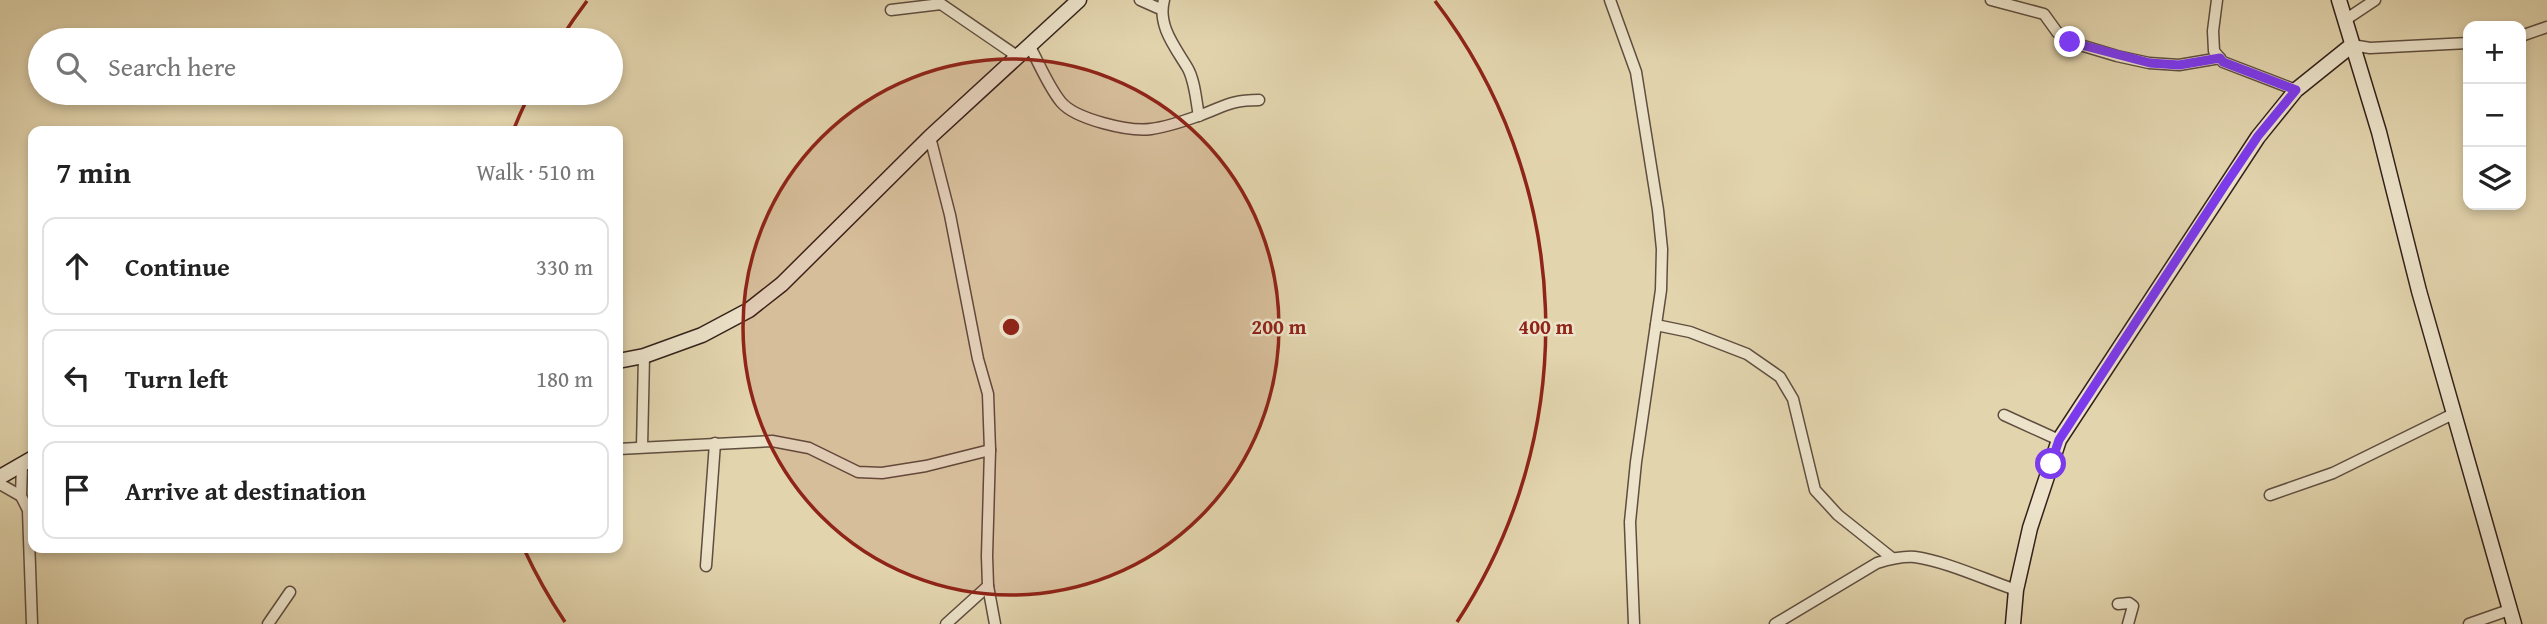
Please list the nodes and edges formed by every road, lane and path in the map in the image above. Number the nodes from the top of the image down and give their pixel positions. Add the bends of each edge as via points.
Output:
1 (1079, 0) edge
2 (1140, 0) edge
3 (1610, 0) edge
4 (1991, 0) edge
5 (2217, 0) edge
6 (2339, 0) edge
7 (2375, 0) edge
8 (1163, 4) edge
9 (891, 10) dead end
10 (2345, 20) junction
11 (2547, 27) edge
12 (2526, 34) edge
13 (2463, 43) edge
14 (1029, 45) junction
15 (2352, 45) junction
16 (1017, 56) junction
17 (2220, 58) junction
18 (2296, 90) junction
19 (1259, 100) dead end
20 (1199, 116) junction
21 (930, 137) junction
22 (1656, 325) junction
23 (644, 356) junction
24 (623, 360) edge
25 (2453, 414) junction
26 (2004, 415) dead end
27 (2059, 440) junction
28 (715, 443) junction
29 (642, 447) junction
30 (623, 449) edge
31 (990, 450) junction
32 (28, 461) edge
33 (0, 477) edge
34 (0, 484) edge
35 (2270, 495) dead end
36 (21, 496) junction
37 (28, 510) edge
38 (30, 553) edge
39 (1892, 558) junction
40 (706, 566) dead end
41 (989, 586) junction
42 (2016, 590) junction
43 (290, 592) dead end
44 (2118, 604) dead end
45 (2511, 617) edge
46 (32, 624) edge
47 (268, 624) edge
48 (946, 624) edge
49 (995, 624) edge
50 (1634, 624) edge
51 (1775, 624) edge
52 (2013, 624) edge
53 (2128, 624) edge
54 (2469, 624) edge

1 - 14 street
2 - 8 street via 1158,8
3 - 22 street via 1636,72 1658,209 1662,249
4 - 17 street via 2044,14 2070,42 2118,56 2179,65
5 - 17 street via 2214,51
6 - 10 street
7 - 10 street
8 - 20 street via 1166,31 1187,67
9 - 16 street via 941,4
10 - 15 street
11 - 12 street
13 - 15 street
14 - 16 street
14 - 20 street via 1059,100 1078,115 1129,129 1151,129
15 - 18 street
15 - 25 street
16 - 21 street
17 - 18 street
18 - 27 street via 2258,136
19 - 20 street via 1224,104
21 - 23 street via 782,284 749,310 702,335
21 - 31 street via 988,394
22 - 39 street via 1690,332 1747,354 1780,377 1793,399 1815,491
22 - 50 street via 1630,522
23 - 24 street
23 - 29 street
25 - 35 street via 2333,473
25 - 45 street
26 - 27 street
27 - 42 street
28 - 29 street
28 - 31 street via 772,441 809,448 858,472 882,473
28 - 40 street
29 - 30 street
31 - 41 street
32 - 33 street
32 - 36 street
34 - 36 street
36 - 37 street
38 - 46 street
39 - 42 street via 1915,557
39 - 51 street via 1821,594
41 - 48 street
41 - 49 street
42 - 52 street
43 - 47 street
44 - 53 street via 2133,606
45 - 54 street

